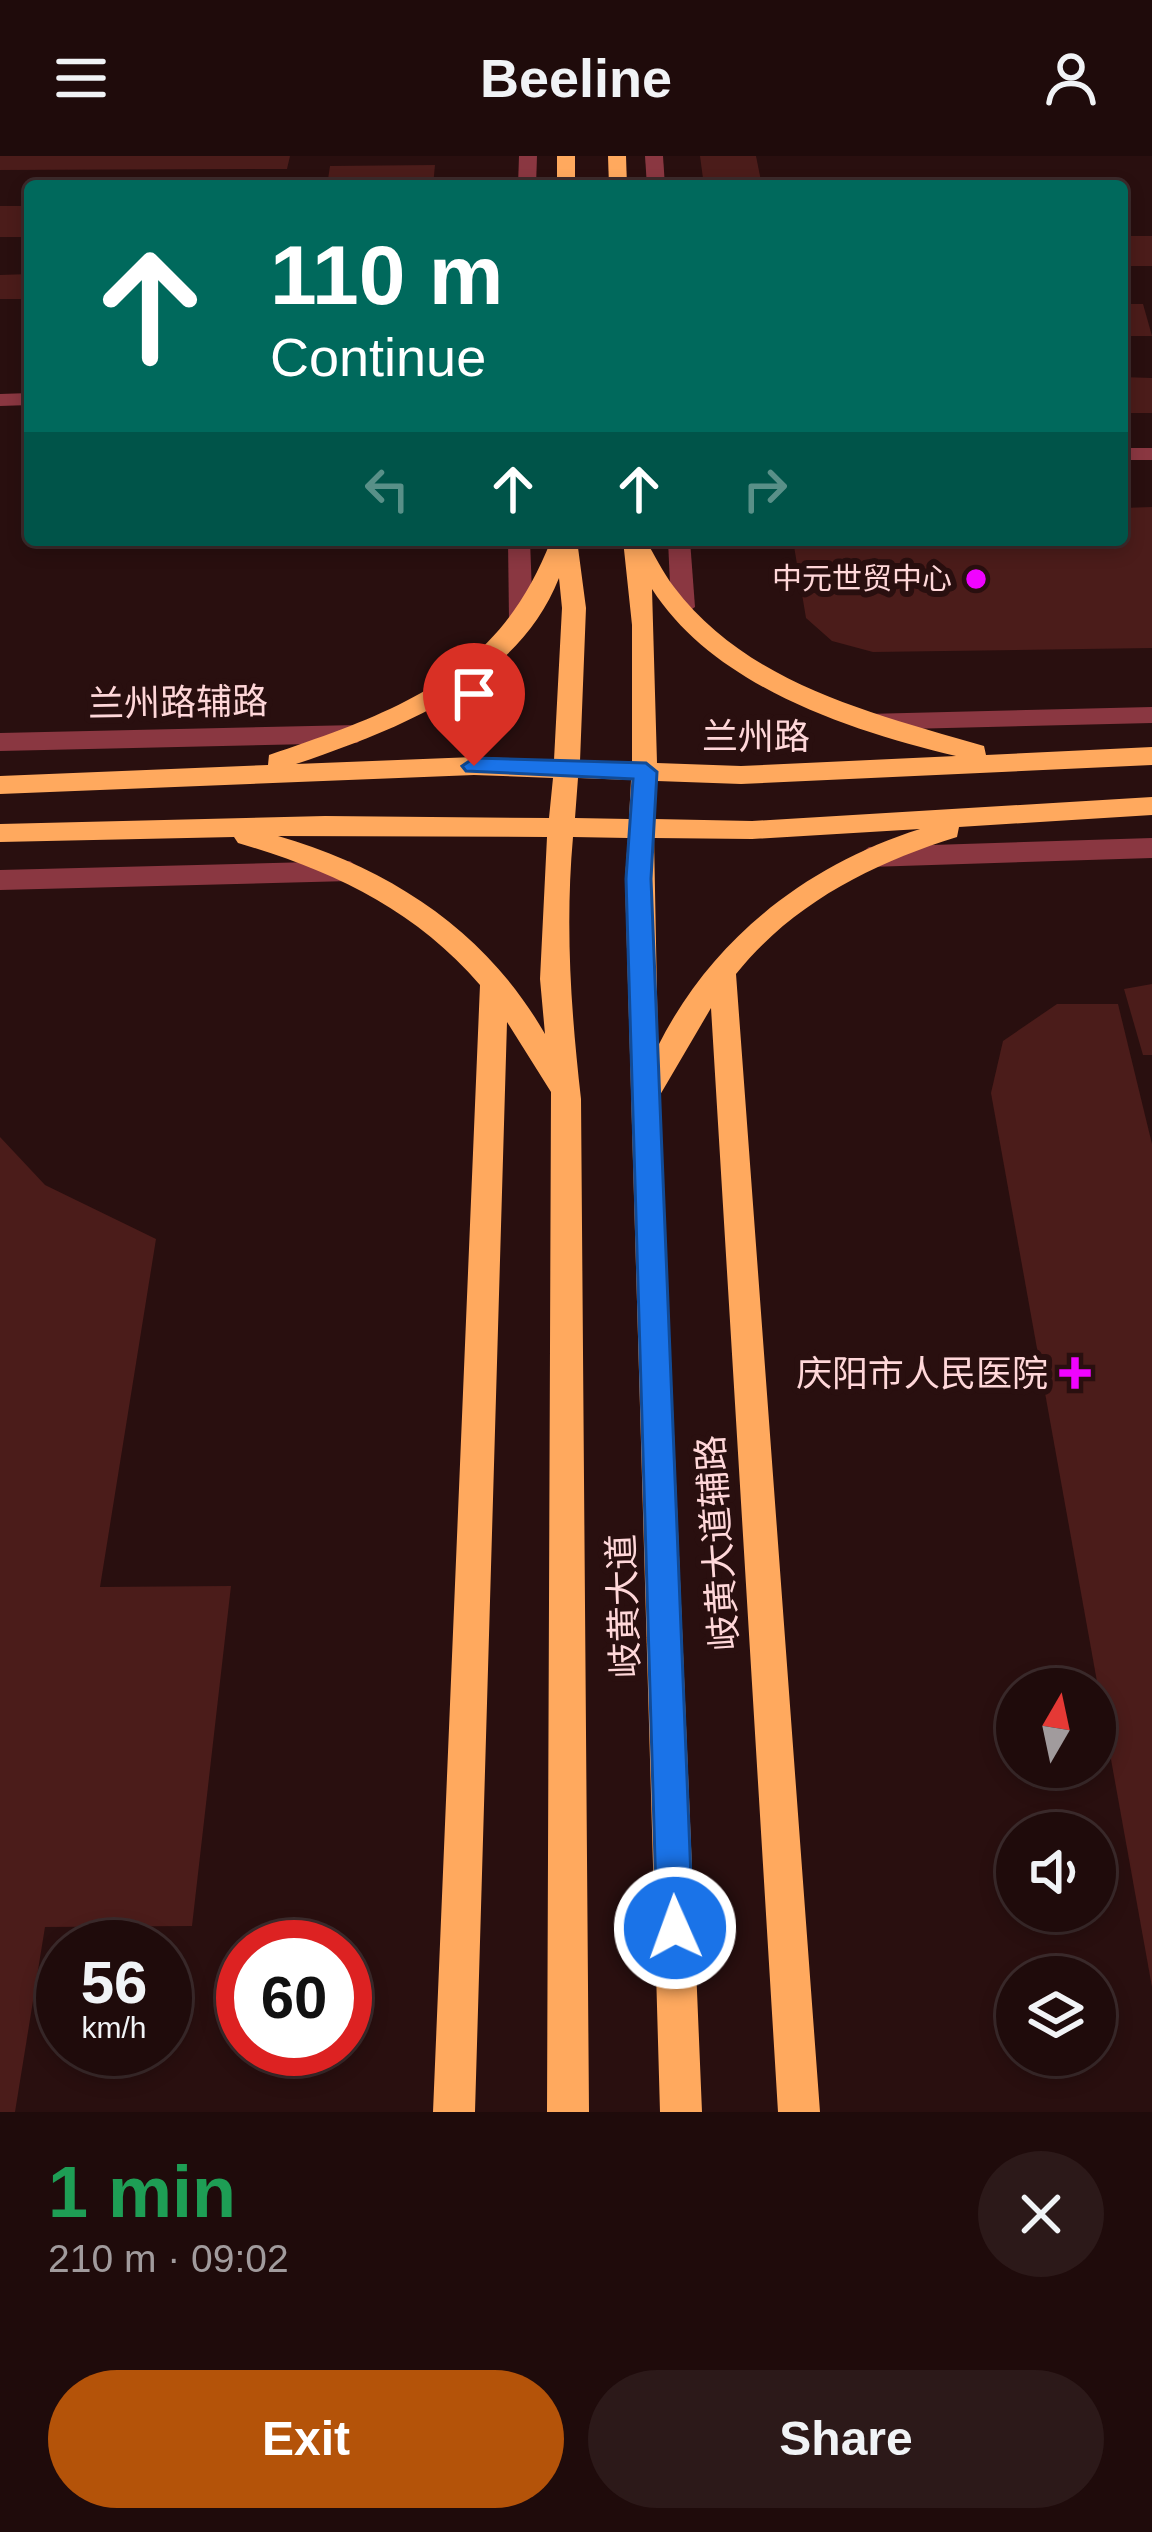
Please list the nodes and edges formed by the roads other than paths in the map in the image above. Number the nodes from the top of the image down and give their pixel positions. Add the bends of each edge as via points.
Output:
1 (519, 546) edge
2 (562, 546) edge
3 (565, 546) edge
4 (636, 546) edge
5 (638, 546) edge
6 (679, 546) edge
7 (683, 607) junction
8 (521, 620) junction
9 (1152, 715) edge
10 (866, 722) junction
11 (357, 734) junction
12 (0, 742) edge
13 (1152, 756) edge
14 (1010, 760) junction
15 (566, 769) junction
16 (646, 772) junction
17 (224, 780) junction
18 (0, 785) edge
19 (1152, 806) edge
20 (1020, 811) junction
21 (214, 827) junction
22 (561, 827) junction
23 (642, 828) junction
24 (0, 833) edge
25 (1152, 848) edge
26 (869, 857) junction
27 (350, 871) junction
28 (0, 880) edge
29 (722, 968) junction
30 (494, 978) junction
31 (648, 1097) junction
32 (566, 1099) junction
33 (454, 2112) edge
34 (568, 2112) edge
35 (681, 2112) edge
36 (799, 2112) edge

1 - 8 street
2 - 8 main road
3 - 15 main road, 岐黄大道 via 574,608
4 - 16 main road, 岐黄大道 via 645,606
5 - 7 main road
6 - 7 street
7 - 10 main road via 766,673
8 - 11 main road via 445,694
9 - 10 street
10 - 14 main road
11 - 12 street, 兰州路辅路
11 - 17 main road
13 - 14 main road, 兰州路
14 - 16 main road, 兰州路
15 - 16 main road, 兰州路
15 - 17 main road, 兰州路 via 317,769
15 - 22 main road, 岐黄大道
16 - 23 main road, 岐黄大道
17 - 18 main road, 兰州路
19 - 20 main road
20 - 23 main road via 752,830
20 - 26 main road
21 - 22 main road
21 - 24 main road
21 - 27 main road
22 - 23 main road
22 - 32 main road, 岐黄大道 via 554,979
23 - 31 main road, 岐黄大道
25 - 26 street
26 - 29 main road via 788,904
27 - 28 street
27 - 30 main road via 438,920
29 - 31 main road via 669,1048
29 - 36 main road, 岐黄大道辅路
30 - 32 main road
30 - 33 main road
31 - 35 main road, 岐黄大道
32 - 34 main road, 岐黄大道

